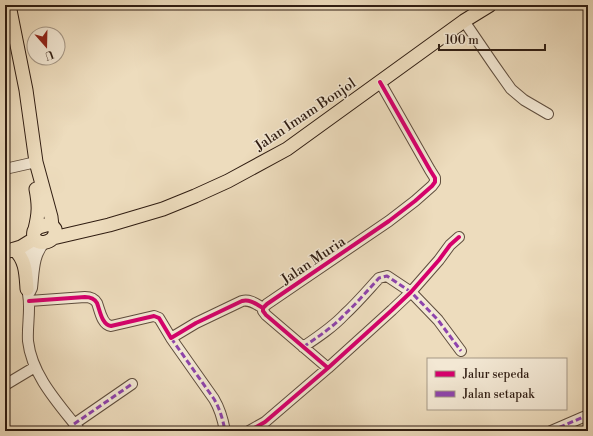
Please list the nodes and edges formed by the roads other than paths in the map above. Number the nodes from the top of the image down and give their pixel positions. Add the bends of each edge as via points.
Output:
1 (9, 5) edge
2 (490, 5) edge
3 (5, 14) edge
4 (464, 21) junction
5 (380, 82) junction
6 (548, 114) dead end
7 (34, 162) junction
8 (5, 169) edge
9 (43, 234) junction
10 (459, 237) dead end
11 (8, 249) edge
12 (411, 292) junction
13 (28, 295) junction
14 (263, 308) junction
15 (171, 338) junction
16 (303, 347) junction
17 (461, 351) dead end
18 (35, 366) junction
19 (328, 368) junction
20 (132, 384) dead end
21 (5, 385) edge
22 (588, 415) edge
23 (77, 428) edge
24 (225, 431) edge
25 (249, 431) edge
26 (551, 431) edge

1 - 7 main road via 26,90
2 - 4 main road, Jalan Imam Bonjol
3 - 7 main road
4 - 5 main road, Jalan Imam Bonjol
4 - 6 street via 511,89
5 - 9 main road, Jalan Imam Bonjol via 287,149 195,196 122,221 71,227
5 - 14 street, Jalan Muria via 435,182 389,221
7 - 8 street
7 - 9 main road via 51,217
9 - 11 main road, Jalan Imam Bonjol via 21,247
9 - 13 street via 29,252
10 - 12 street
11 - 13 main road via 19,254 23,262
12 - 16 street via 383,276 323,334
12 - 17 street via 438,320
12 - 19 street
13 - 15 street via 92,298 97,303 106,324 111,326 154,316 161,320
13 - 18 street via 28,340
14 - 15 street via 242,301
14 - 16 street via 266,315
15 - 24 street via 218,405
16 - 19 street
18 - 21 street
18 - 23 street via 48,389
19 - 25 street via 265,422
20 - 23 street
22 - 26 street

